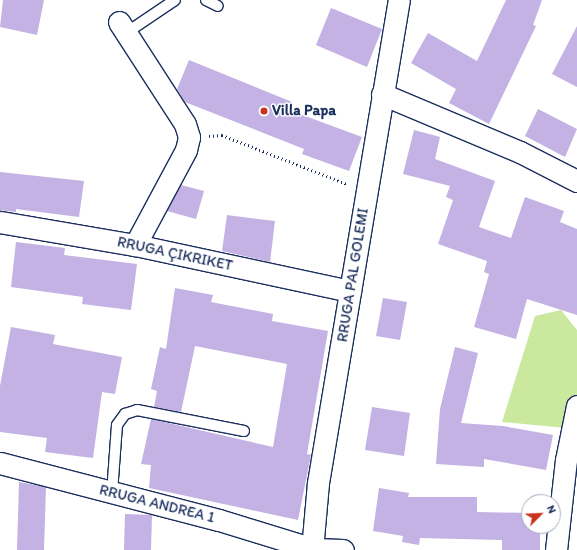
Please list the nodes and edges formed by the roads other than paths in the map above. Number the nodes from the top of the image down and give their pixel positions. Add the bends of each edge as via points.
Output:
1 (174, 0) edge
2 (206, 0) edge
3 (399, 0) edge
4 (218, 6) dead end
5 (122, 27) joint
6 (382, 94) junction
7 (577, 181) edge
8 (0, 222) edge
9 (135, 245) junction
10 (350, 291) junction
11 (577, 406) edge
12 (244, 431) dead end
13 (0, 463) edge
14 (112, 493) junction
15 (313, 550) edge
16 (343, 550) edge
17 (556, 550) edge

1 - 5 lane
2 - 4 lane
3 - 6 street, RRUGA PAL GOLEMI
5 - 9 street via 185,124 189,137 186,150
6 - 7 street via 513,149
6 - 10 street, RRUGA PAL GOLEMI
8 - 9 street, RRUGA ÇIKRIKET
9 - 10 street, RRUGA ÇIKRIKET
10 - 15 street, RRUGA PAL GOLEMI via 318,483
11 - 17 street via 566,460
12 - 14 lane via 137,410 125,414 117,425
13 - 14 street, RRUGA ANDREA 1
14 - 15 street, RRUGA ANDREA 1 via 219,520
15 - 16 street, RRUGA ANDREA 1

